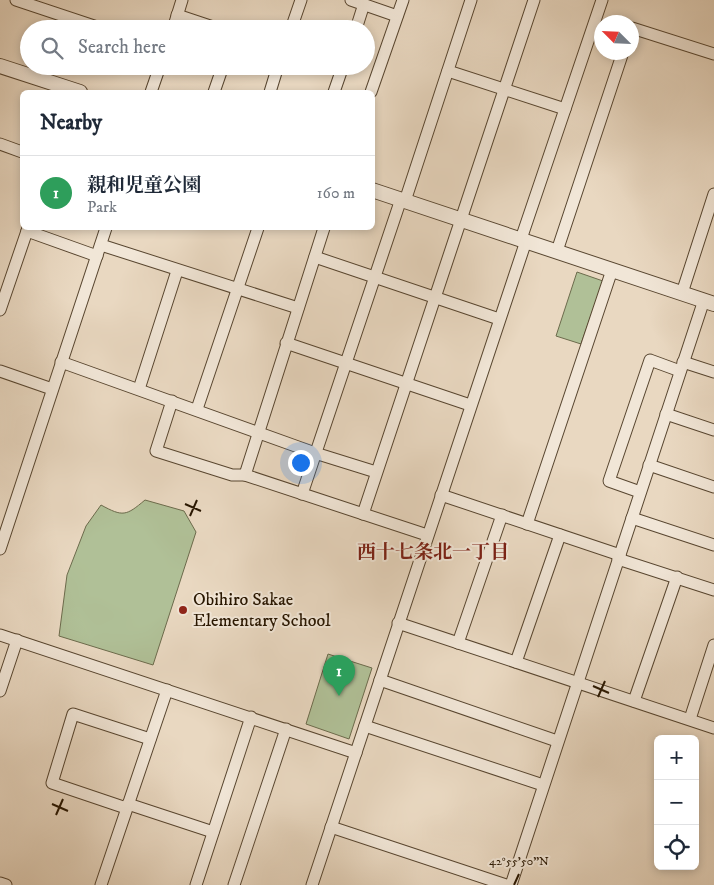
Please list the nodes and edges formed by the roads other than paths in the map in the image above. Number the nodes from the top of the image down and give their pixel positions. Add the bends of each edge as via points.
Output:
1 (16, 0) edge
2 (182, 0) edge
3 (301, 0) edge
4 (351, 0) edge
5 (403, 0) edge
6 (471, 0) edge
7 (534, 0) edge
8 (602, 0) edge
9 (364, 4) junction
10 (178, 15) junction
11 (397, 16) junction
12 (76, 20) edge
13 (176, 20) edge
14 (193, 20) edge
15 (294, 20) edge
16 (359, 20) edge
17 (639, 30) edge
18 (714, 54) edge
19 (620, 60) edge
20 (0, 66) edge
21 (448, 71) junction
22 (20, 73) edge
23 (26, 75) edge
24 (157, 75) edge
25 (220, 75) edge
26 (275, 75) edge
27 (340, 75) edge
28 (503, 89) junction
29 (70, 90) edge
30 (152, 90) edge
31 (215, 90) edge
32 (271, 90) edge
33 (335, 90) edge
34 (372, 90) edge
35 (564, 109) junction
36 (0, 144) edge
37 (20, 151) edge
38 (375, 191) edge
39 (714, 194) edge
40 (403, 200) junction
41 (461, 220) junction
42 (28, 230) edge
43 (31, 230) edge
44 (105, 230) edge
45 (253, 230) edge
46 (323, 230) edge
47 (523, 240) junction
48 (99, 251) junction
49 (557, 251) junction
50 (315, 257) junction
51 (612, 270) junction
52 (178, 271) junction
53 (374, 277) junction
54 (238, 290) junction
55 (682, 293) junction
56 (434, 298) junction
57 (709, 302) edge
58 (298, 308) junction
59 (0, 310) edge
60 (499, 319) junction
61 (286, 343) junction
62 (61, 362) junction
63 (345, 363) junction
64 (682, 366) junction
65 (0, 371) edge
66 (714, 372) edge
67 (405, 382) junction
68 (52, 389) junction
69 (139, 389) junction
70 (172, 401) junction
71 (470, 405) junction
72 (197, 409) junction
73 (666, 414) junction
74 (714, 430) edge
75 (258, 432) junction
76 (315, 452) junction
77 (649, 465) junction
78 (376, 472) junction
79 (245, 475) junction
80 (714, 487) edge
81 (640, 492) junction
82 (302, 494) junction
83 (441, 495) junction
84 (362, 514) junction
85 (502, 516) junction
86 (5, 518) edge
87 (632, 518) junction
88 (526, 524) junction
89 (560, 534) junction
90 (427, 535) junction
91 (714, 545) edge
92 (0, 548) edge
93 (619, 557) junction
94 (676, 577) junction
95 (714, 590) edge
96 (398, 623) junction
97 (0, 635) edge
98 (17, 640) junction
99 (458, 643) junction
100 (714, 645) edge
101 (516, 662) junction
102 (380, 680) junction
103 (577, 683) junction
104 (167, 690) junction
105 (0, 691) edge
106 (634, 701) junction
107 (251, 717) junction
108 (690, 720) junction
109 (365, 726) junction
110 (714, 728) edge
111 (286, 729) junction
112 (150, 739) junction
113 (557, 741) junction
114 (356, 752) junction
115 (543, 785) junction
116 (127, 806) junction
117 (331, 827) junction
118 (213, 832) junction
119 (0, 883) edge
120 (6, 885) edge
121 (101, 885) edge
122 (196, 885) edge
123 (234, 885) edge
124 (312, 885) edge
125 (506, 885) edge
126 (510, 885) edge

1 - 12 street
2 - 10 street
3 - 15 street
4 - 9 street
5 - 11 street
6 - 21 street
7 - 28 street
8 - 35 street
9 - 11 street
9 - 16 street
10 - 13 street
10 - 14 street
11 - 34 street
17 - 18 street
19 - 49 street
20 - 22 street
21 - 28 street
21 - 40 street
23 - 29 street
24 - 30 street
25 - 31 street
26 - 32 street
27 - 33 street
28 - 35 street
28 - 41 street
35 - 47 street
36 - 37 street
38 - 40 street
39 - 55 street
40 - 41 street
40 - 53 street
41 - 47 street
41 - 56 street
42 - 59 street
43 - 48 street
44 - 48 street
45 - 54 street
46 - 50 street
47 - 49 street
47 - 60 street
48 - 52 street
48 - 62 street
49 - 51 street
50 - 53 street
50 - 58 street
51 - 55 street
51 - 88 street
52 - 54 street
52 - 69 street
53 - 56 street
53 - 63 street
54 - 58 street
54 - 72 street
55 - 57 street
56 - 60 street
56 - 67 street
57 - 64 street
58 - 61 street
60 - 71 street
61 - 63 street
61 - 75 street
62 - 68 street
62 - 69 street
63 - 67 street
63 - 76 street
64 - 66 street
64 - 73 street
64 - 81 street via 650,360 609,481
65 - 68 street
67 - 71 street
67 - 78 street
68 - 86 street
69 - 70 street
70 - 72 street
70 - 79 street via 156,451 232,475
71 - 83 street
72 - 75 street
73 - 74 street
73 - 77 street
75 - 76 street
75 - 79 street
76 - 78 street
76 - 82 street
77 - 80 street
77 - 81 street
78 - 84 street
79 - 82 street
81 - 87 street
82 - 84 street
83 - 85 street
83 - 90 street
84 - 90 street
85 - 88 street
85 - 99 street
86 - 92 street
87 - 91 street
87 - 93 street
88 - 89 street
89 - 93 street
89 - 101 street
90 - 96 street
93 - 94 street
93 - 103 street
94 - 95 street
94 - 106 street
96 - 99 street
96 - 102 street
97 - 98 street
98 - 104 street
98 - 105 street
99 - 101 street
100 - 108 street
101 - 103 street
102 - 109 street
102 - 113 street
103 - 106 street
103 - 113 street
104 - 107 street
104 - 112 street
106 - 108 street
107 - 111 street
107 - 118 street
108 - 110 street
109 - 114 street
109 - 115 street
111 - 114 street
111 - 123 street
112 - 116 street
112 - 116 street via 73,714 52,783
113 - 115 street
114 - 117 street
115 - 126 street
116 - 118 street
116 - 121 street
117 - 124 street
117 - 125 street
118 - 122 street
119 - 120 street

